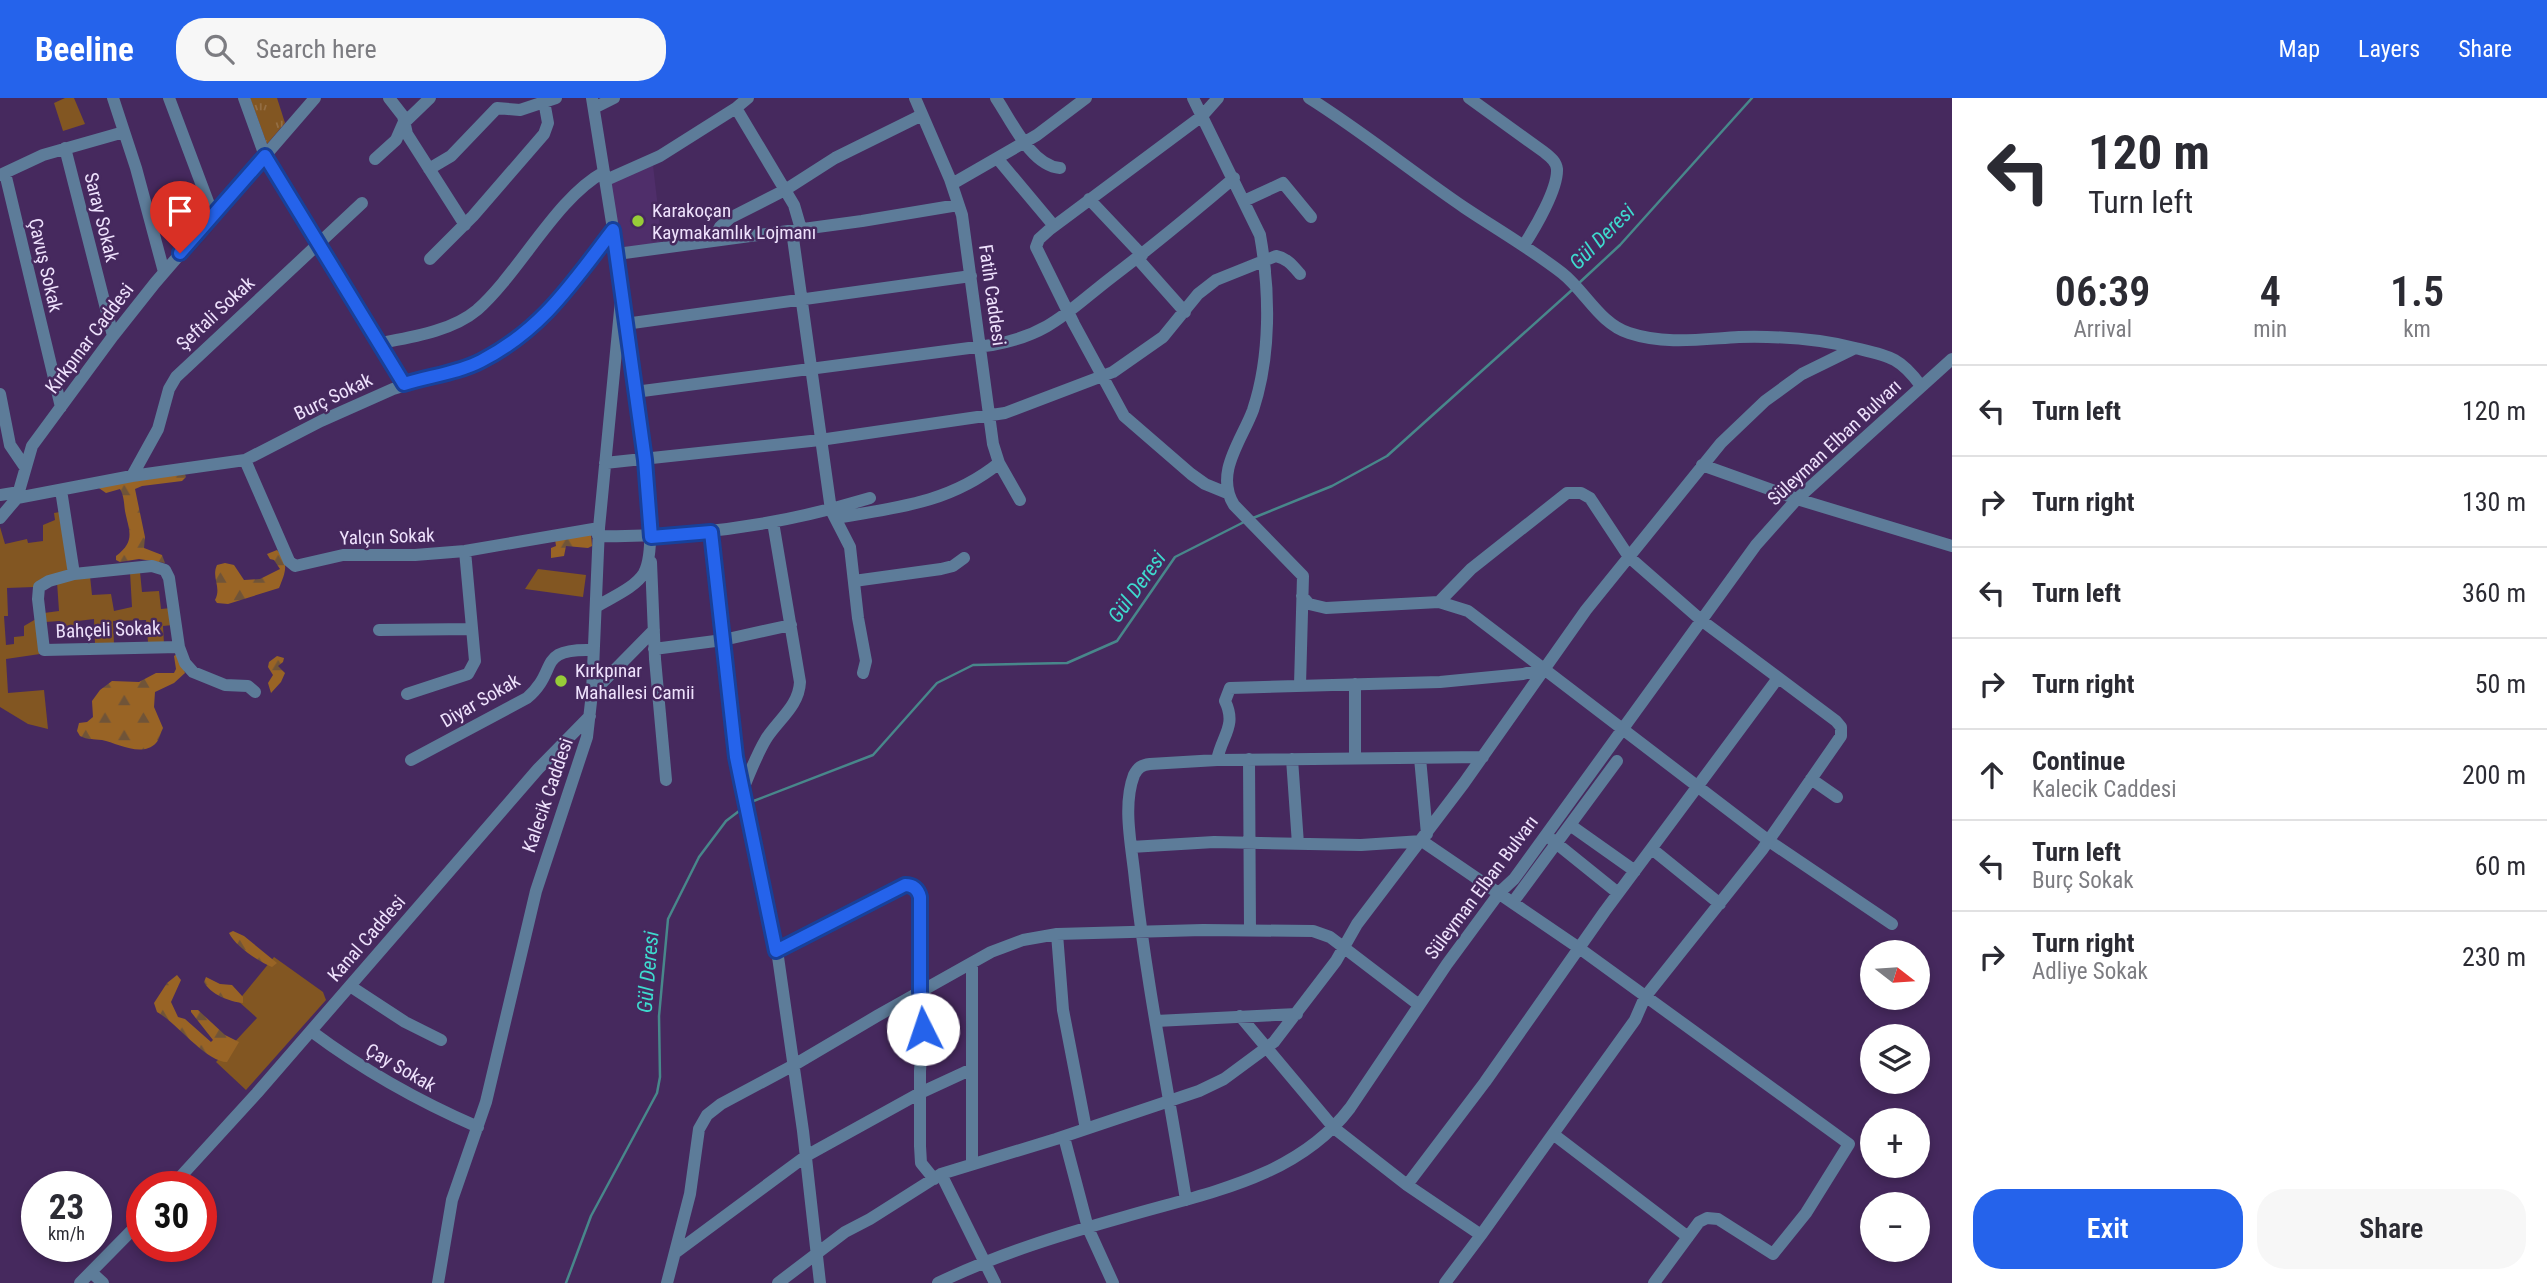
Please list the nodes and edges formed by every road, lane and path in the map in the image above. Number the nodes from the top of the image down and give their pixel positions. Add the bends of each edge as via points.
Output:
1 (113, 98) edge
2 (169, 98) edge
3 (244, 98) edge
4 (389, 98) edge
5 (430, 98) edge
6 (614, 98) edge
7 (748, 98) edge
8 (996, 98) edge
9 (1086, 98) edge
10 (1193, 98) edge
11 (1218, 98) edge
12 (1309, 98) edge
13 (1469, 98) edge
14 (550, 99) edge
15 (917, 99) edge
16 (310, 100) edge
17 (593, 103) edge
18 (736, 108) junction
19 (922, 115) junction
20 (1202, 116) junction
21 (403, 124) junction
22 (124, 132) junction
23 (1024, 141) junction
24 (65, 148) junction
25 (265, 156) junction
26 (997, 158) junction
27 (375, 159) dead end
28 (1060, 168) dead end
29 (429, 169) junction
30 (2, 174) edge
31 (605, 176) junction
32 (1234, 178) junction
33 (952, 184) junction
34 (785, 190) junction
35 (1090, 199) junction
36 (1244, 201) junction
37 (362, 203) dead end
38 (958, 205) junction
39 (213, 215) junction
40 (1311, 217) dead end
41 (465, 225) junction
42 (1054, 226) junction
43 (613, 230) junction
44 (797, 230) junction
45 (713, 242) junction
46 (319, 244) junction
47 (1524, 245) junction
48 (617, 254) junction
49 (1140, 257) junction
50 (430, 259) dead end
51 (1265, 259) junction
52 (164, 272) junction
53 (1300, 274) dead end
54 (971, 276) junction
55 (621, 300) junction
56 (801, 300) junction
57 (1070, 312) junction
58 (1185, 312) junction
59 (625, 324) junction
60 (113, 336) junction
61 (380, 343) junction
62 (980, 345) junction
63 (1855, 348) junction
64 (1952, 359) edge
65 (810, 369) junction
66 (1102, 377) junction
67 (404, 384) junction
68 (1921, 386) junction
69 (635, 392) junction
70 (0, 394) edge
71 (61, 407) junction
72 (989, 416) junction
73 (820, 440) junction
74 (245, 460) junction
75 (645, 460) junction
76 (999, 463) junction
77 (605, 464) junction
78 (1702, 465) junction
79 (25, 467) junction
80 (132, 476) junction
81 (61, 489) junction
82 (1227, 493) junction
83 (0, 495) edge
84 (18, 495) junction
85 (870, 498) dead end
86 (1797, 499) junction
87 (1020, 500) dead end
88 (833, 514) junction
89 (0, 518) edge
90 (773, 522) junction
91 (599, 532) junction
92 (711, 532) junction
93 (651, 537) junction
94 (1952, 546) edge
95 (465, 551) junction
96 (650, 551) junction
97 (1629, 557) junction
98 (964, 558) dead end
99 (74, 574) junction
100 (854, 581) junction
101 (1302, 596) junction
102 (1439, 602) junction
103 (596, 607) junction
104 (1701, 620) junction
105 (790, 625) junction
106 (472, 629) junction
107 (379, 630) dead end
108 (653, 630) junction
109 (723, 640) junction
110 (179, 647) junction
111 (654, 649) junction
112 (593, 650) junction
113 (1544, 669) junction
114 (863, 673) dead end
115 (1778, 678) junction
116 (1355, 684) junction
117 (1300, 685) junction
118 (255, 692) dead end
119 (592, 693) junction
120 (407, 694) dead end
121 (590, 716) junction
122 (1621, 730) junction
123 (1483, 757) junction
124 (1355, 758) junction
125 (1420, 758) junction
126 (1249, 759) junction
127 (1292, 759) junction
128 (411, 760) dead end
129 (1217, 760) junction
130 (1617, 761) dead end
131 (1811, 779) junction
132 (666, 780) dead end
133 (1698, 787) junction
134 (742, 792) junction
135 (1838, 797) dead end
136 (1570, 825) junction
137 (1546, 834) junction
138 (1424, 837) junction
139 (1769, 841) junction
140 (1250, 843) junction
141 (1298, 844) junction
142 (1557, 844) junction
143 (1131, 847) junction
144 (1652, 849) junction
145 (1635, 871) junction
146 (1500, 892) junction
147 (1618, 894) junction
148 (1513, 902) junction
149 (1720, 904) junction
150 (1892, 924) dead end
151 (1250, 930) junction
152 (1141, 933) junction
153 (1057, 934) junction
154 (1343, 948) junction
155 (1579, 948) junction
156 (776, 951) junction
157 (972, 963) junction
158 (350, 986) junction
159 (920, 991) junction
160 (1645, 997) junction
161 (1419, 1006) junction
162 (1297, 1014) junction
163 (1240, 1016) junction
164 (1156, 1021) junction
165 (311, 1031) junction
166 (441, 1040) dead end
167 (1266, 1049) junction
168 (794, 1065) junction
169 (972, 1069) junction
170 (920, 1093) junction
171 (1170, 1102) junction
172 (478, 1127) junction
173 (1334, 1128) junction
174 (1086, 1129) junction
175 (1553, 1134) junction
176 (1064, 1137) junction
177 (806, 1156) junction
178 (972, 1164) junction
179 (185, 1171) edge
180 (938, 1177) junction
181 (1406, 1185) junction
182 (1186, 1200) junction
183 (1088, 1228) junction
184 (1481, 1235) junction
185 (126, 1236) edge
186 (1688, 1237) junction
187 (675, 1252) junction
188 (816, 1254) junction
189 (986, 1262) junction
190 (91, 1272) junction
191 (80, 1283) edge
192 (103, 1283) edge
193 (438, 1283) edge
194 (667, 1283) edge
195 (778, 1283) edge
196 (820, 1283) edge
197 (938, 1283) edge
198 (995, 1283) edge
199 (1113, 1283) edge
200 (1445, 1283) edge
201 (1654, 1283) edge

1 - 22 street
2 - 39 street
3 - 25 street
4 - 21 street via 403,116
5 - 21 street
6 - 17 street
7 - 18 street
8 - 23 street
9 - 23 street
10 - 20 street
11 - 20 street
12 - 47 street
13 - 47 street via 1544,152 1557,167 1553,188
14 - 29 street via 520,110 497,108 451,156
14 - 41 street via 544,134
15 - 19 street, Fatih Caddesi
16 - 25 street, Kırkpınar Caddesi
17 - 31 street, Kalecik Caddesi
18 - 31 street via 660,156
18 - 34 street
19 - 33 street, Fatih Caddesi
19 - 34 street via 835,158
20 - 32 street
20 - 35 street
21 - 27 street via 396,140
21 - 29 street
22 - 24 street
22 - 52 street
23 - 26 street
23 - 28 street via 1043,163
24 - 30 street
24 - 60 street, Saray Sokak
25 - 39 street, Kırkpınar Caddesi
25 - 46 street
26 - 33 street
26 - 42 street
29 - 41 street
30 - 71 street, Çavuş Sokak
31 - 43 street, Kalecik Caddesi
31 - 61 street via 590,180 477,310 440,329
32 - 36 street
32 - 49 street
33 - 38 street, Fatih Caddesi
34 - 44 street via 794,205
34 - 45 street via 730,218
35 - 42 street
35 - 49 street
36 - 40 street via 1283,183
36 - 51 street
37 - 46 street, Şeftali Sokak
38 - 44 street
38 - 54 street, Fatih Caddesi
39 - 52 street, Kırkpınar Caddesi
41 - 50 street
42 - 57 street via 1036,247
43 - 48 street, Kalecik Caddesi
43 - 67 street, Burç Sokak via 538,323 481,362
44 - 45 street
44 - 56 street
45 - 48 street
46 - 61 street
46 - 80 street, Şeftali Sokak via 176,377 162,421
47 - 63 street via 1566,276 1616,327 1649,338 1794,337
48 - 55 street, Kalecik Caddesi
49 - 57 street
49 - 58 street
51 - 53 street via 1283,258
51 - 58 street via 1216,280
51 - 82 street via 1266,325 1260,385 1231,458
52 - 60 street, Kırkpınar Caddesi
54 - 56 street
54 - 62 street, Fatih Caddesi
55 - 59 street
55 - 77 street, Kalecik Caddesi
56 - 59 street
56 - 65 street
57 - 62 street via 1029,336
57 - 66 street
58 - 66 street via 1152,345
59 - 69 street
60 - 71 street, Kırkpınar Caddesi
61 - 67 street
62 - 65 street
62 - 72 street, Fatih Caddesi
63 - 68 street via 1902,363
63 - 78 street via 1802,374 1765,401
64 - 68 street, Süleyman Elban Bulvarı
65 - 69 street
65 - 73 street
66 - 72 street
66 - 82 street via 1129,423 1191,474
67 - 74 street, Burç Sokak
68 - 86 street, Süleyman Elban Bulvarı
69 - 75 street
70 - 79 street via 10,445
71 - 79 street, Kırkpınar Caddesi via 32,446
72 - 73 street
72 - 76 street, Fatih Caddesi
73 - 75 street
73 - 88 street
74 - 80 street, Burç Sokak
74 - 95 street, Yalçın Sokak via 295,566 344,555
75 - 77 street
75 - 93 street
76 - 87 street, Fatih Caddesi
76 - 88 street via 955,492 900,507
77 - 91 street, Kalecik Caddesi
78 - 86 street
78 - 97 street
79 - 84 street, Kırkpınar Caddesi
80 - 81 street, Burç Sokak
81 - 84 street, Burç Sokak
81 - 99 street
82 - 101 street via 1303,576
83 - 84 street, Burç Sokak
84 - 89 street, Kırkpınar Caddesi
85 - 88 street
86 - 94 street
86 - 104 street, Süleyman Elban Bulvarı via 1756,545
88 - 90 street, Yalçın Sokak
88 - 100 street via 850,547
90 - 92 street, Yalçın Sokak
90 - 105 street
91 - 93 street, Yalçın Sokak
91 - 95 street, Yalçın Sokak
91 - 103 street, Kalecik Caddesi
92 - 93 street, Yalçın Sokak
92 - 109 street
93 - 96 street
95 - 106 street
96 - 103 street via 638,581
96 - 108 street
97 - 102 street via 1590,498 1567,493 1471,569
97 - 104 street
97 - 113 street
98 - 100 street via 941,569
99 - 110 street via 152,566 165,570
99 - 110 street, Bahçeli Sokak via 39,587 44,650
100 - 114 street via 866,661
101 - 102 street via 1309,604 1326,608
101 - 117 street
102 - 113 street via 1468,611
103 - 112 street, Kalecik Caddesi
104 - 115 street
104 - 122 street, Süleyman Elban Bulvarı
105 - 109 street
105 - 134 street via 800,693 766,738
106 - 107 street
106 - 120 street via 475,661 471,671
108 - 111 street
108 - 119 street
109 - 111 street
109 - 134 street
110 - 118 street, Bahçeli Sokak via 193,672
111 - 132 street
112 - 119 street, Kalecik Caddesi
112 - 128 street, Diyar Sokak via 561,652 527,698
113 - 116 street via 1440,682
113 - 122 street
113 - 123 street
115 - 131 street via 1841,727 1840,736
115 - 133 street
116 - 117 street
116 - 124 street
117 - 129 street via 1230,688 1225,701 1231,725
119 - 121 street, Kalecik Caddesi
121 - 158 street, Kanal Caddesi via 538,769
121 - 172 street, Kalecik Caddesi via 584,751 536,891
122 - 133 street
122 - 137 street, Süleyman Elban Bulvarı
123 - 125 street
123 - 138 street
124 - 125 street
124 - 127 street
125 - 138 street
126 - 127 street
126 - 129 street
126 - 140 street
127 - 141 street
129 - 143 street via 1150,764 1136,771 1129,802
130 - 136 street
131 - 135 street
131 - 139 street
133 - 139 street
133 - 144 street
134 - 156 street
136 - 142 street
136 - 145 street
137 - 142 street
137 - 146 street, Süleyman Elban Bulvarı
138 - 141 street via 1361,845
138 - 146 street
138 - 154 street
139 - 149 street
139 - 150 street
140 - 141 street
140 - 143 street
140 - 151 street
142 - 147 street
142 - 148 street
143 - 152 street
144 - 145 street
144 - 149 street
145 - 147 street
146 - 148 street
146 - 161 street, Süleyman Elban Bulvarı
147 - 155 street
148 - 155 street
149 - 160 street
151 - 152 street
151 - 154 street via 1313,931
152 - 153 street
152 - 164 street
153 - 157 street via 1011,943
153 - 174 street via 1063,1010
154 - 161 street
154 - 162 street
155 - 160 street
155 - 181 street
156 - 159 street via 909,885 920,897
156 - 168 street
157 - 159 street
157 - 169 street
158 - 165 street, Kanal Caddesi
158 - 166 street
159 - 168 street
159 - 170 street
160 - 175 street via 1634,1020
160 - 186 street via 1849,1144 1806,1213 1773,1254 1714,1218 1699,1222
161 - 173 street, Süleyman Elban Bulvarı
162 - 163 street
162 - 167 street
163 - 164 street
163 - 167 street
164 - 171 street
165 - 172 street, Çay Sokak via 398,1089
165 - 179 street, Kanal Caddesi
167 - 171 street via 1224,1079
167 - 173 street
168 - 177 street
168 - 187 street via 707,1115 699,1129 691,1194
169 - 170 street
169 - 178 street
170 - 177 street
170 - 180 street via 921,1163
171 - 174 street
171 - 182 street
172 - 193 street, Kalecik Caddesi via 452,1200
173 - 181 street
173 - 182 street, Süleyman Elban Bulvarı via 1273,1170
174 - 176 street
175 - 184 street
175 - 186 street
176 - 178 street
176 - 183 street
177 - 187 street
177 - 188 street
178 - 180 street
180 - 188 street
180 - 189 street
181 - 184 street
182 - 183 street, Süleyman Elban Bulvarı
183 - 189 street, Süleyman Elban Bulvarı
183 - 199 street
184 - 200 street
185 - 190 street
186 - 201 street
187 - 194 street
188 - 195 street
188 - 196 street
189 - 197 street, Süleyman Elban Bulvarı
189 - 198 street
190 - 191 street
190 - 192 street

